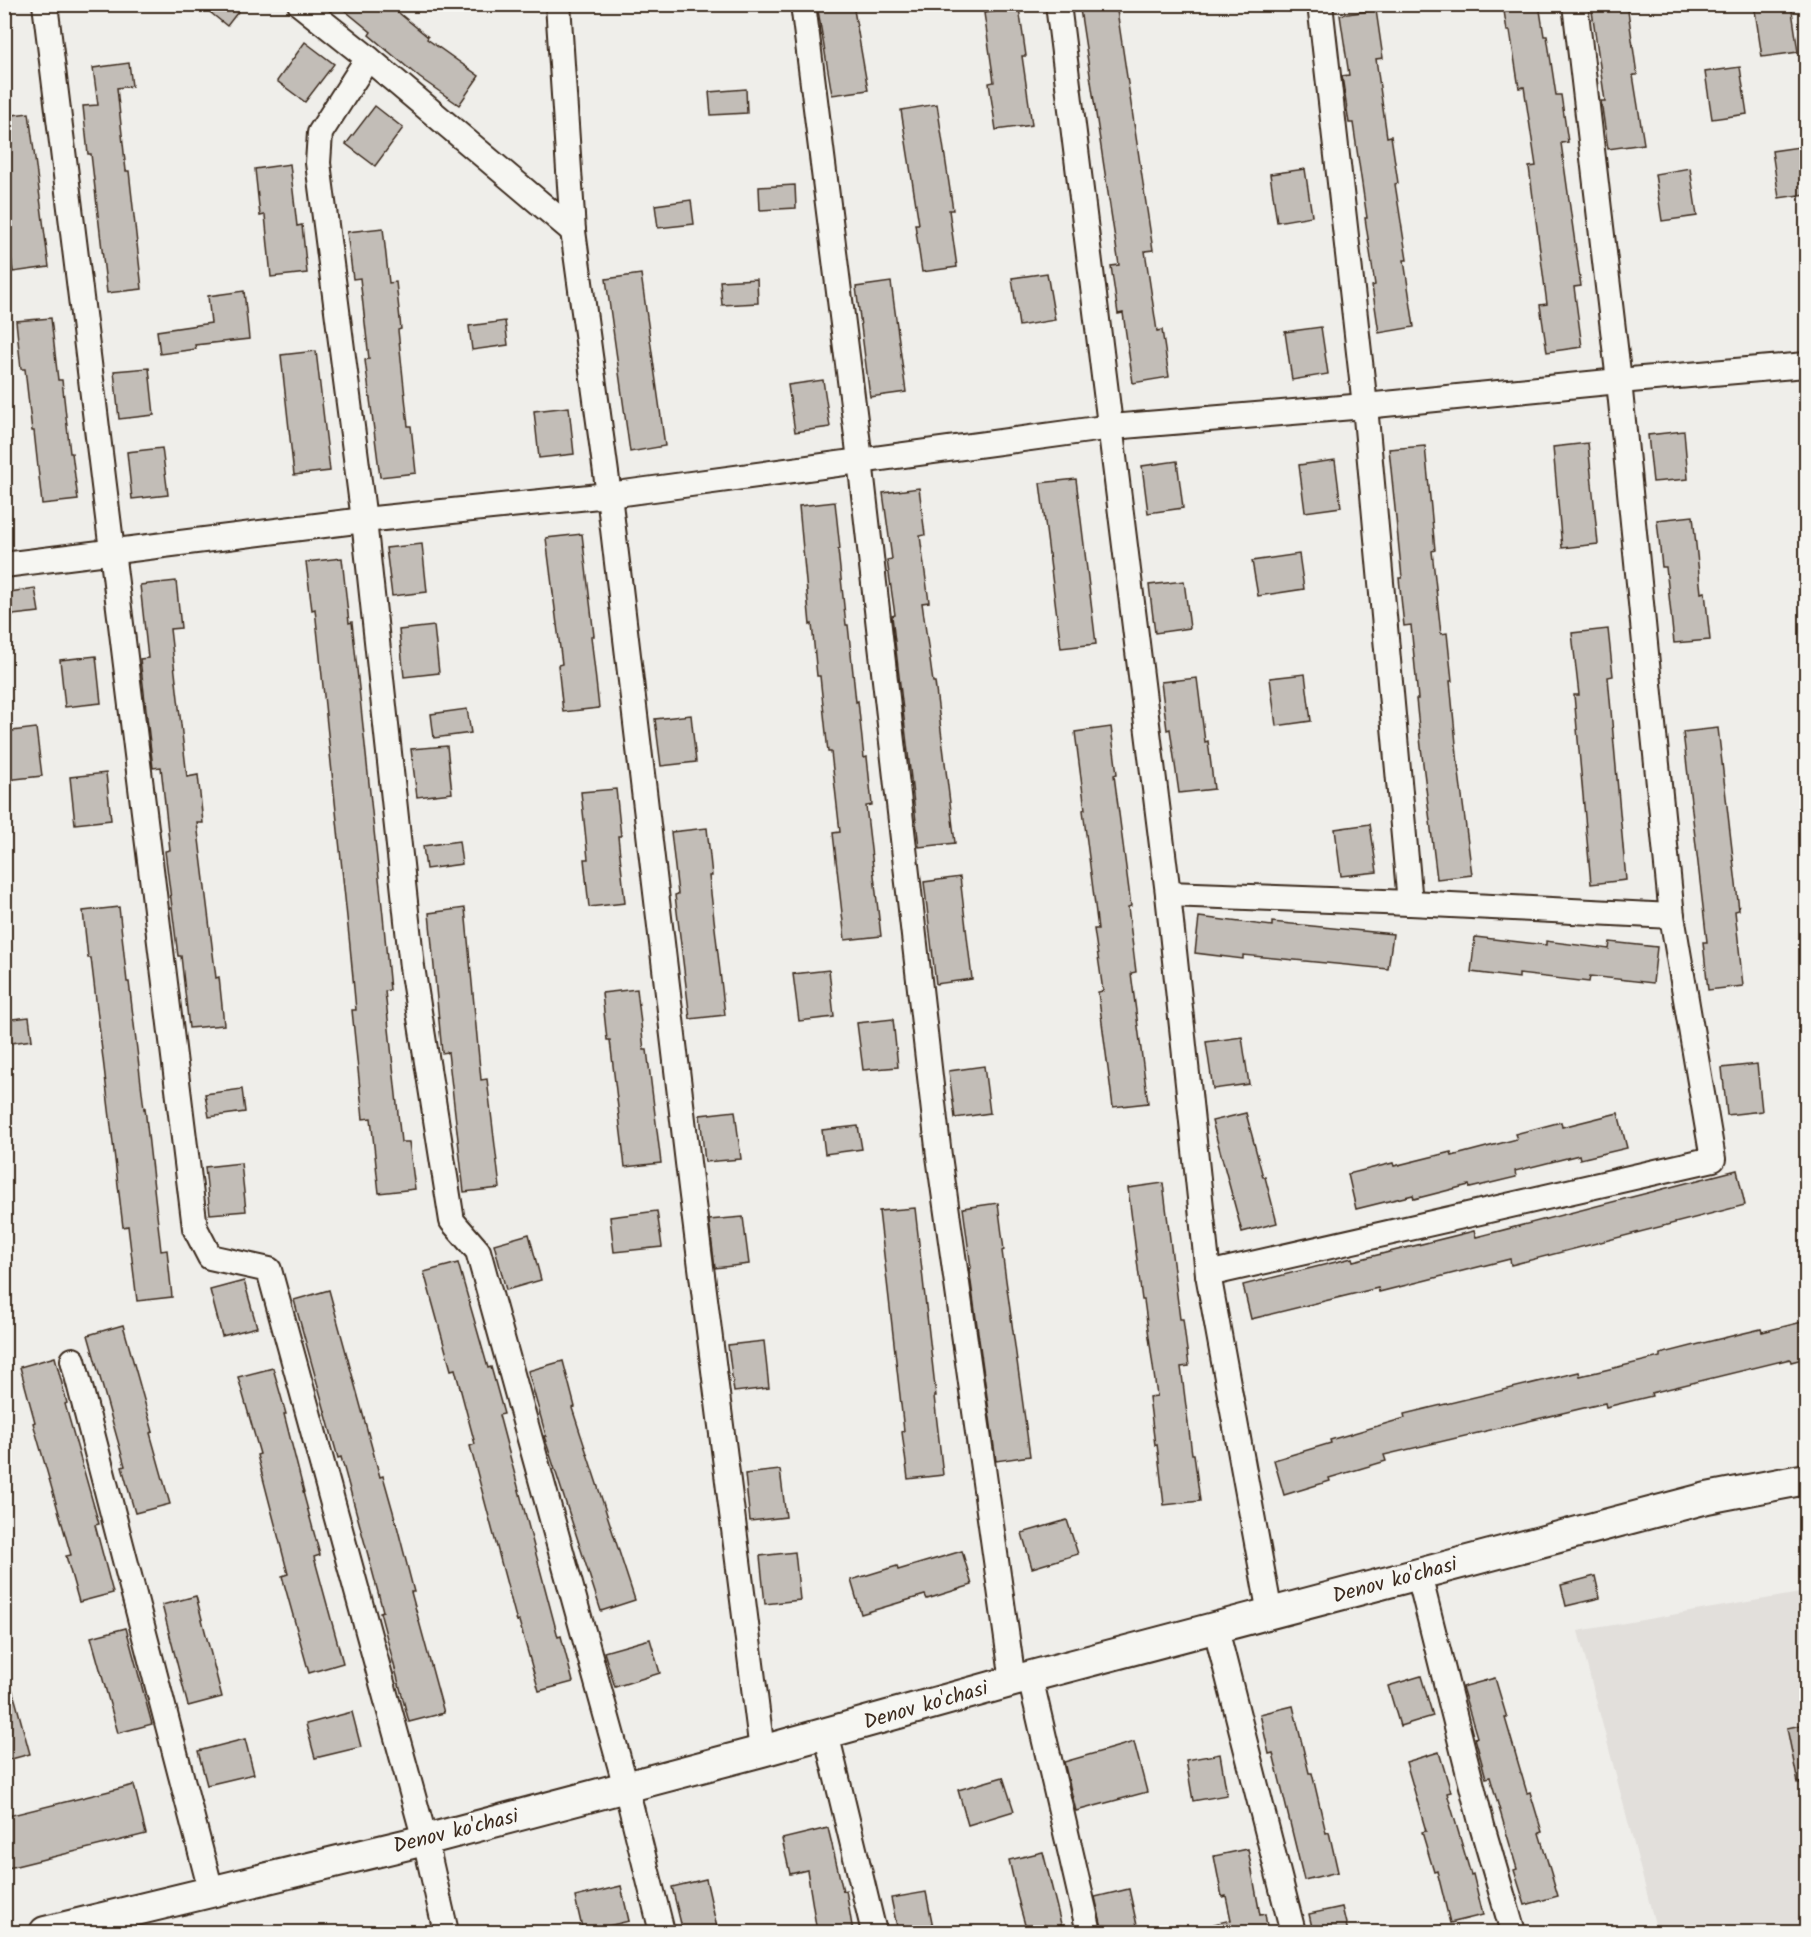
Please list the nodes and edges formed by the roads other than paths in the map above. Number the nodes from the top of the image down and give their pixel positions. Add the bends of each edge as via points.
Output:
1 (45, 4) edge
2 (300, 4) edge
3 (558, 4) edge
4 (803, 4) edge
5 (1058, 4) edge
6 (1320, 4) edge
7 (1575, 4) edge
8 (368, 58) junction
9 (573, 231) junction
10 (1806, 365) edge
11 (1619, 381) junction
12 (1365, 406) junction
13 (1111, 427) junction
14 (860, 460) junction
15 (609, 495) junction
16 (364, 520) junction
17 (112, 551) junction
18 (4, 565) edge
19 (1168, 894) junction
20 (1410, 903) junction
21 (1672, 916) junction
22 (1208, 1274) junction
23 (73, 1360) dead end
24 (1806, 1479) edge
25 (1419, 1575) junction
26 (1270, 1614) junction
27 (1216, 1629) junction
28 (1021, 1679) junction
29 (826, 1733) junction
30 (762, 1751) junction
31 (626, 1787) junction
32 (425, 1840) junction
33 (211, 1891) junction
34 (45, 1932) edge
35 (446, 1932) edge
36 (662, 1932) edge
37 (874, 1932) edge
38 (1089, 1932) edge
39 (1293, 1932) edge
40 (1513, 1932) edge

1 - 17 street
2 - 8 street
3 - 9 street
4 - 14 street
5 - 13 street
6 - 12 street
7 - 11 street
8 - 9 street
8 - 16 street via 320,133 318,163
9 - 15 street
10 - 11 street
11 - 12 street
11 - 21 street
12 - 13 street
12 - 20 street
13 - 14 street
13 - 19 street
14 - 15 street
14 - 28 street via 939,1156
15 - 16 street
15 - 30 street
16 - 17 street
16 - 31 street via 412,967 452,1221 478,1251
17 - 18 street
17 - 32 street via 195,1228 210,1257 269,1270
19 - 20 street
19 - 22 street
20 - 21 street
21 - 22 street via 1713,1159
22 - 26 street
23 - 33 street
24 - 25 street, Denov ko'chasi via 1707,1498
25 - 26 street, Denov ko'chasi
25 - 40 street
26 - 27 street, Denov ko'chasi
27 - 28 street, Denov ko'chasi
27 - 39 street
28 - 29 street, Denov ko'chasi
28 - 38 street
29 - 30 street, Denov ko'chasi
29 - 37 street
30 - 31 street, Denov ko'chasi
31 - 32 street, Denov ko'chasi
31 - 36 street
32 - 33 street, Denov ko'chasi
32 - 35 street
33 - 34 street, Denov ko'chasi

